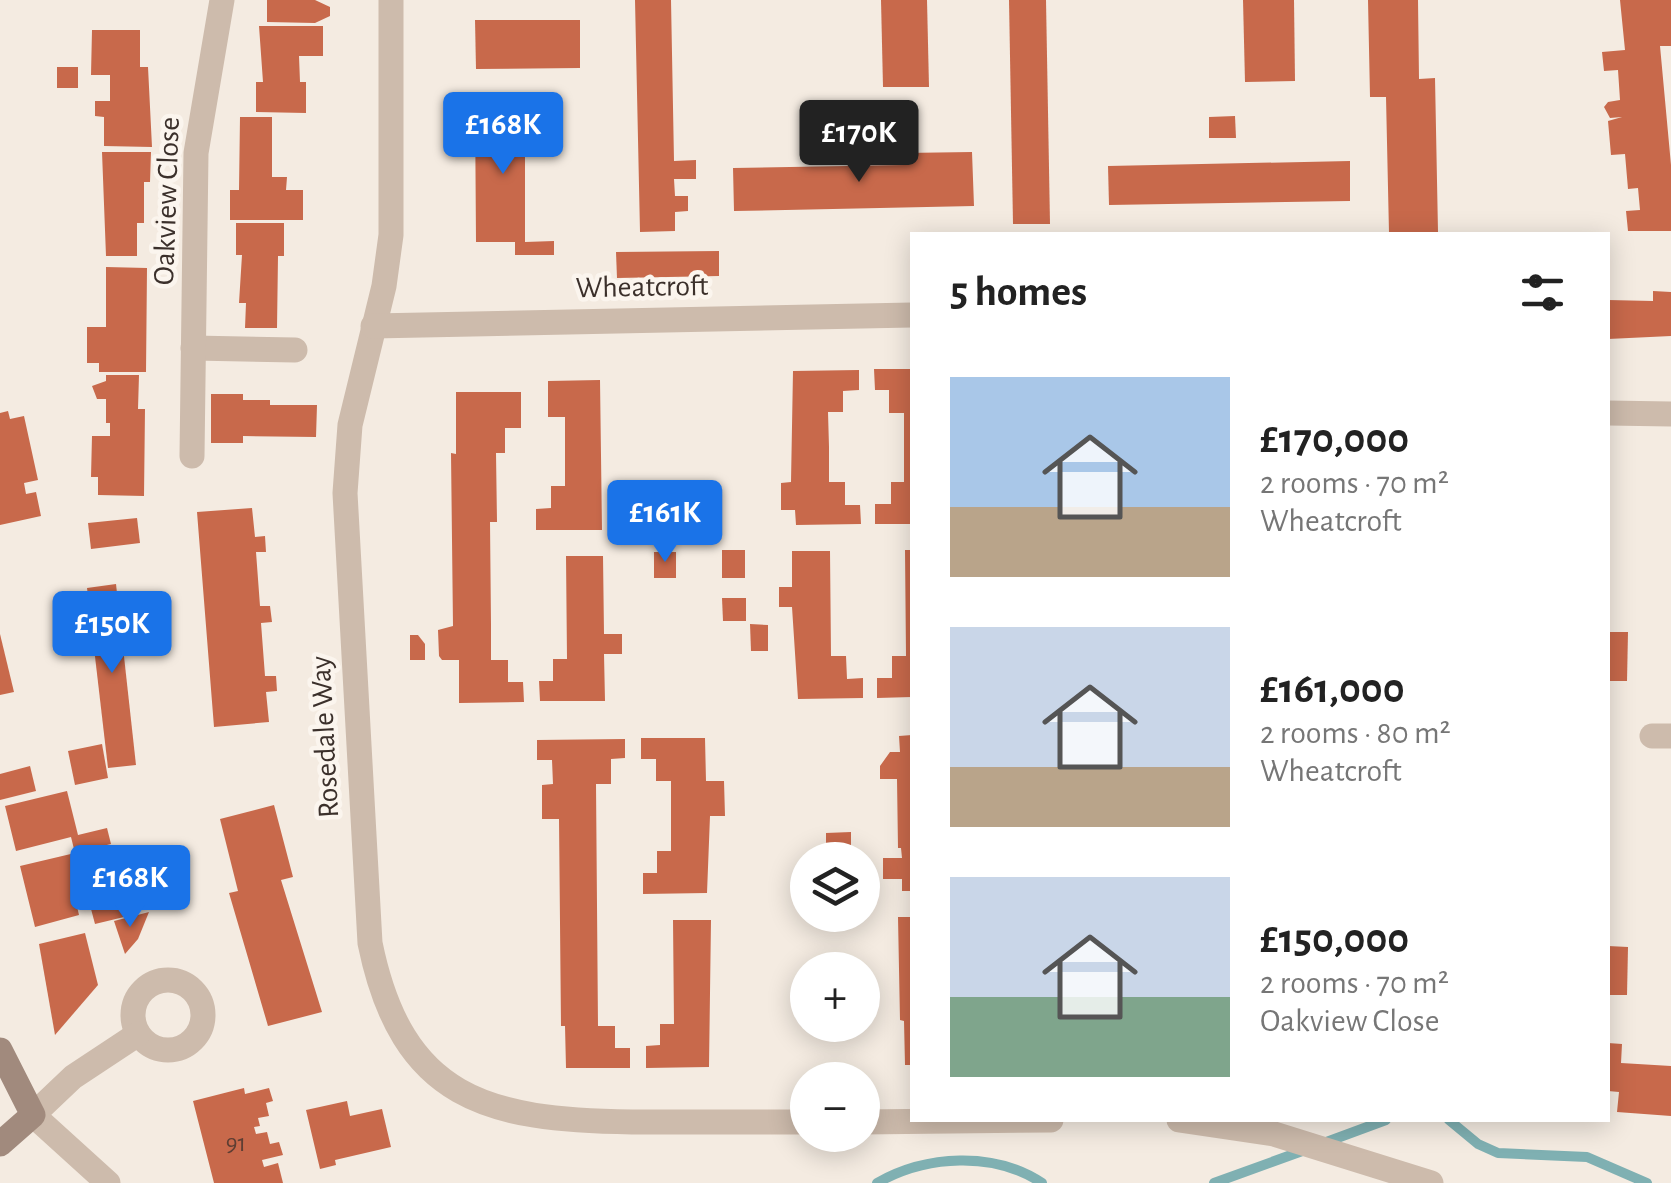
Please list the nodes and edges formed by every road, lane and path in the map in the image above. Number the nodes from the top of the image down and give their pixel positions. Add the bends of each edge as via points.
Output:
1 (222, 0) edge
2 (392, 0) edge
3 (910, 315) edge
4 (373, 326) junction
5 (193, 348) junction
6 (295, 350) dead end
7 (1610, 413) edge
8 (1671, 414) edge
9 (192, 456) dead end
10 (138, 1034) dead end
11 (0, 1050) edge
12 (33, 1115) junction
13 (910, 1121) edge
14 (790, 1122) edge
15 (880, 1122) edge
16 (1193, 1122) edge
17 (0, 1144) edge
18 (108, 1183) edge
19 (1431, 1183) edge

1 - 5 street, Oakview Close via 199,116
2 - 4 street, Rosedale Way via 391,235
3 - 4 street, Wheatcroft
4 - 14 street, Rosedale Way via 350,425 344,493 370,943 387,1008 430,1070 492,1108 578,1121
5 - 6 street
5 - 9 street, Oakview Close
7 - 8 street
10 - 12 street via 73,1077
11 - 12 main road
12 - 17 main road
12 - 18 street
13 - 15 street
16 - 19 street via 1274,1134

